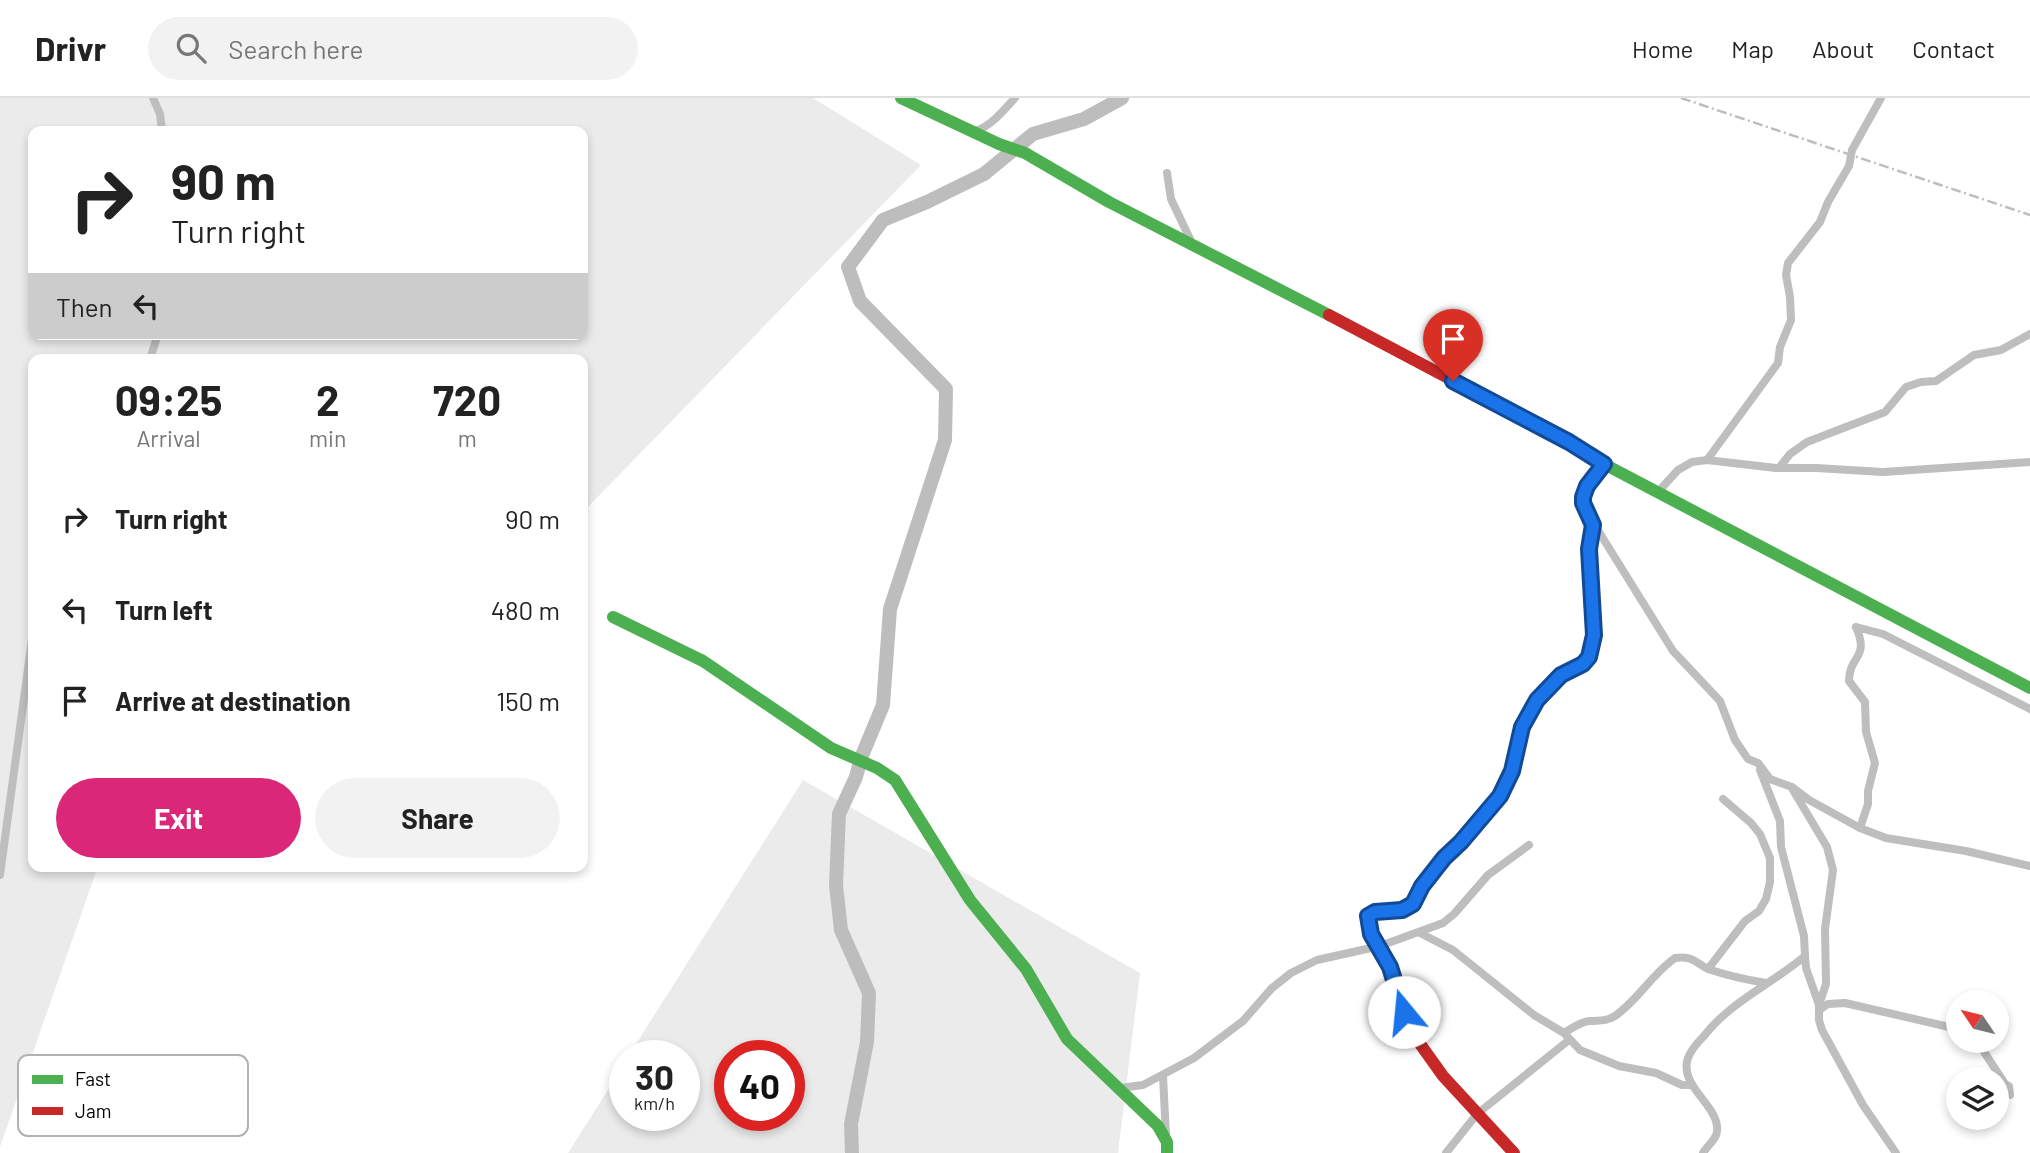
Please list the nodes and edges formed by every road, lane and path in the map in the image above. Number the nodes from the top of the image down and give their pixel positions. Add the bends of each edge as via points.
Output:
1 (153, 98) edge
2 (901, 98) edge
3 (1015, 98) edge
4 (1881, 98) edge
5 (161, 126) edge
6 (973, 132) junction
7 (1167, 173) dead end
8 (1200, 247) junction
9 (2030, 334) edge
10 (1707, 460) junction
11 (2030, 462) edge
12 (1604, 464) junction
13 (1779, 468) junction
14 (1658, 492) junction
15 (1593, 525) junction
16 (613, 617) dead end
17 (28, 669) edge
18 (2030, 688) edge
19 (2030, 709) edge
20 (1758, 763) junction
21 (1792, 788) junction
22 (1723, 799) dead end
23 (1860, 828) junction
24 (1529, 845) dead end
25 (2030, 866) edge
26 (0, 875) edge
27 (1419, 932) junction
28 (1380, 946) junction
29 (1805, 956) junction
30 (1708, 969) junction
31 (1766, 983) junction
32 (1819, 1008) junction
33 (1946, 1026) edge
34 (1566, 1036) junction
35 (1985, 1054) edge
36 (1163, 1076) junction
37 (1692, 1085) junction
38 (1120, 1088) junction
39 (2010, 1095) dead end
40 (1477, 1114) junction
41 (1167, 1147) edge
42 (1446, 1153) edge
43 (1514, 1153) edge
44 (1703, 1153) edge
45 (1896, 1153) edge

1 - 5 street
2 - 6 main road
3 - 6 street via 985,127
4 - 10 street via 1852,149 1849,166 1820,222 1788,263 1791,320 1778,363
6 - 8 main road via 1025,153
7 - 8 street via 1171,199 1192,242
8 - 12 main road
9 - 13 street via 2001,350 1974,355 1936,381 1906,387 1885,411 1807,442
10 - 13 street
10 - 14 street via 1678,470
11 - 13 street via 1883,472
12 - 14 main road
12 - 15 street via 1583,497
14 - 18 main road
15 - 20 street via 1673,651 1720,701 1735,740 1748,759
15 - 28 main road via 1589,549 1594,635 1589,657 1561,675 1537,700 1522,727 1512,771 1500,796 1444,858 1413,904 1368,916 1371,934
16 - 38 main road via 702,661 804,731 882,769 895,780 970,900 1026,969 1067,1039
17 - 26 street
19 - 23 street via 1883,634 1856,627 1863,642 1849,681 1865,702 1866,732 1875,763
20 - 21 street via 1770,779
20 - 29 street via 1779,813 1781,846
21 - 23 street
21 - 32 street via 1827,846 1833,870 1825,929 1826,984
22 - 30 street via 1760,834 1770,858 1770,882 1759,911 1745,921
23 - 25 street via 1895,840
24 - 27 street via 1488,875 1443,923
27 - 28 street
27 - 34 street via 1453,950
28 - 36 street via 1317,960 1291,973 1243,1021
28 - 40 main road via 1413,1034
29 - 31 street
29 - 32 street
30 - 31 street
30 - 34 street via 1696,959 1675,958 1612,1018 1581,1024
31 - 37 street via 1720,1016 1698,1043 1688,1060
32 - 33 street via 1845,1003
32 - 45 street via 1822,1030 1851,1085
34 - 37 street via 1580,1050 1619,1066
34 - 40 street
35 - 39 street via 2009,1086
36 - 38 street
36 - 41 street
37 - 44 street via 1718,1129
38 - 41 main road via 1158,1126
40 - 42 street
40 - 43 main road

